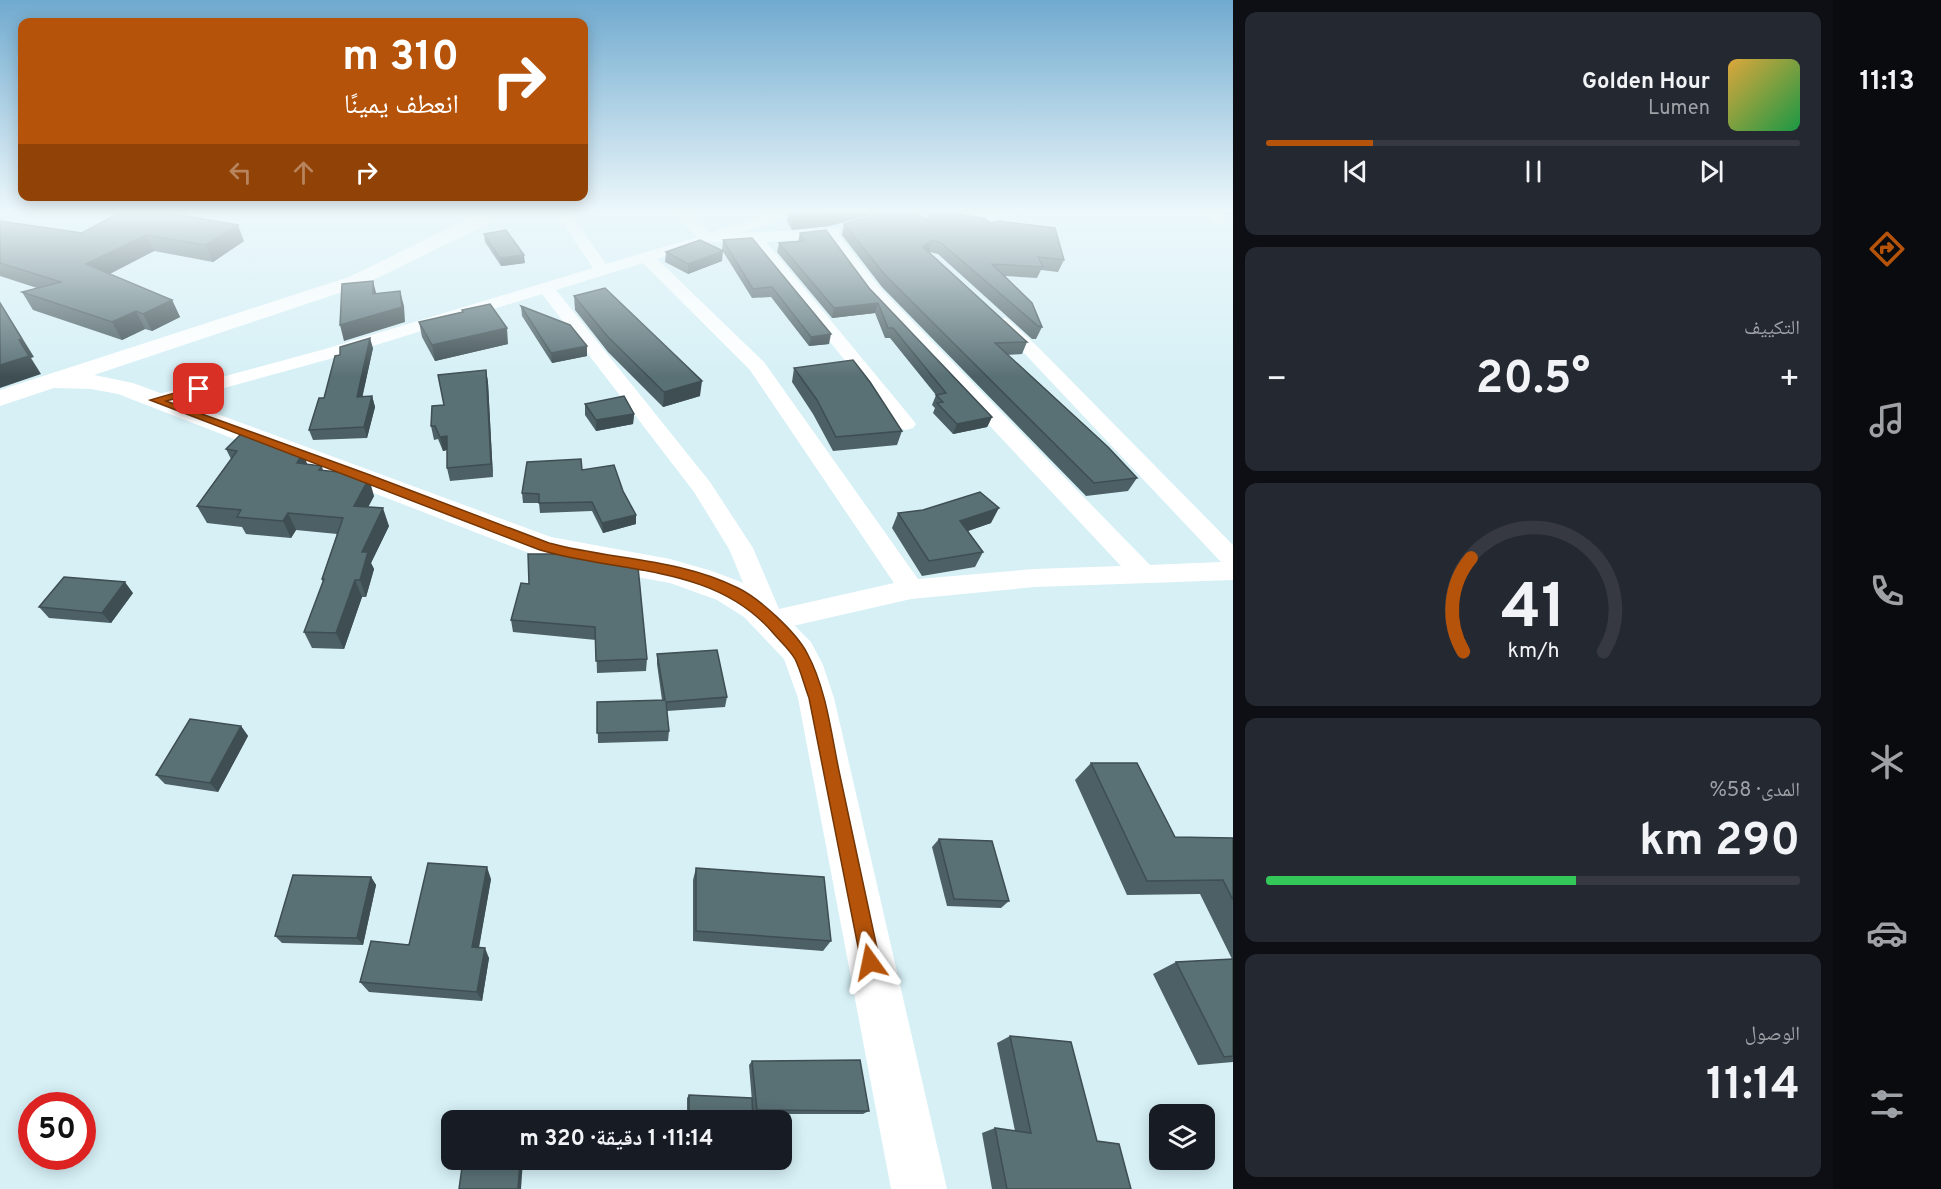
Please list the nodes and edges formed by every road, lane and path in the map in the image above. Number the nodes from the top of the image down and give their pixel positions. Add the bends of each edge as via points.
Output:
1 (388, 265) edge
2 (599, 265) edge
3 (620, 265) edge
4 (655, 265) edge
5 (777, 265) edge
6 (854, 265) edge
7 (603, 271) junction
8 (546, 288) junction
9 (989, 312) edge
10 (132, 382) junction
11 (0, 398) edge
12 (906, 424) dead end
13 (1233, 560) edge
14 (1233, 571) edge
15 (1143, 573) junction
16 (911, 589) junction
17 (771, 621) junction
18 (919, 1189) edge

1 - 10 main road via 268,312
2 - 7 street
3 - 7 street
4 - 16 street via 757,366
5 - 12 street
6 - 15 street via 874,292
7 - 8 street
8 - 10 street via 331,353
8 - 17 street via 702,487 741,548
9 - 13 street via 1031,350
10 - 11 main road via 53,381
10 - 17 main road via 545,547 694,577 734,592
14 - 15 street
15 - 16 street
16 - 17 street
17 - 18 main road via 800,655 816,698

